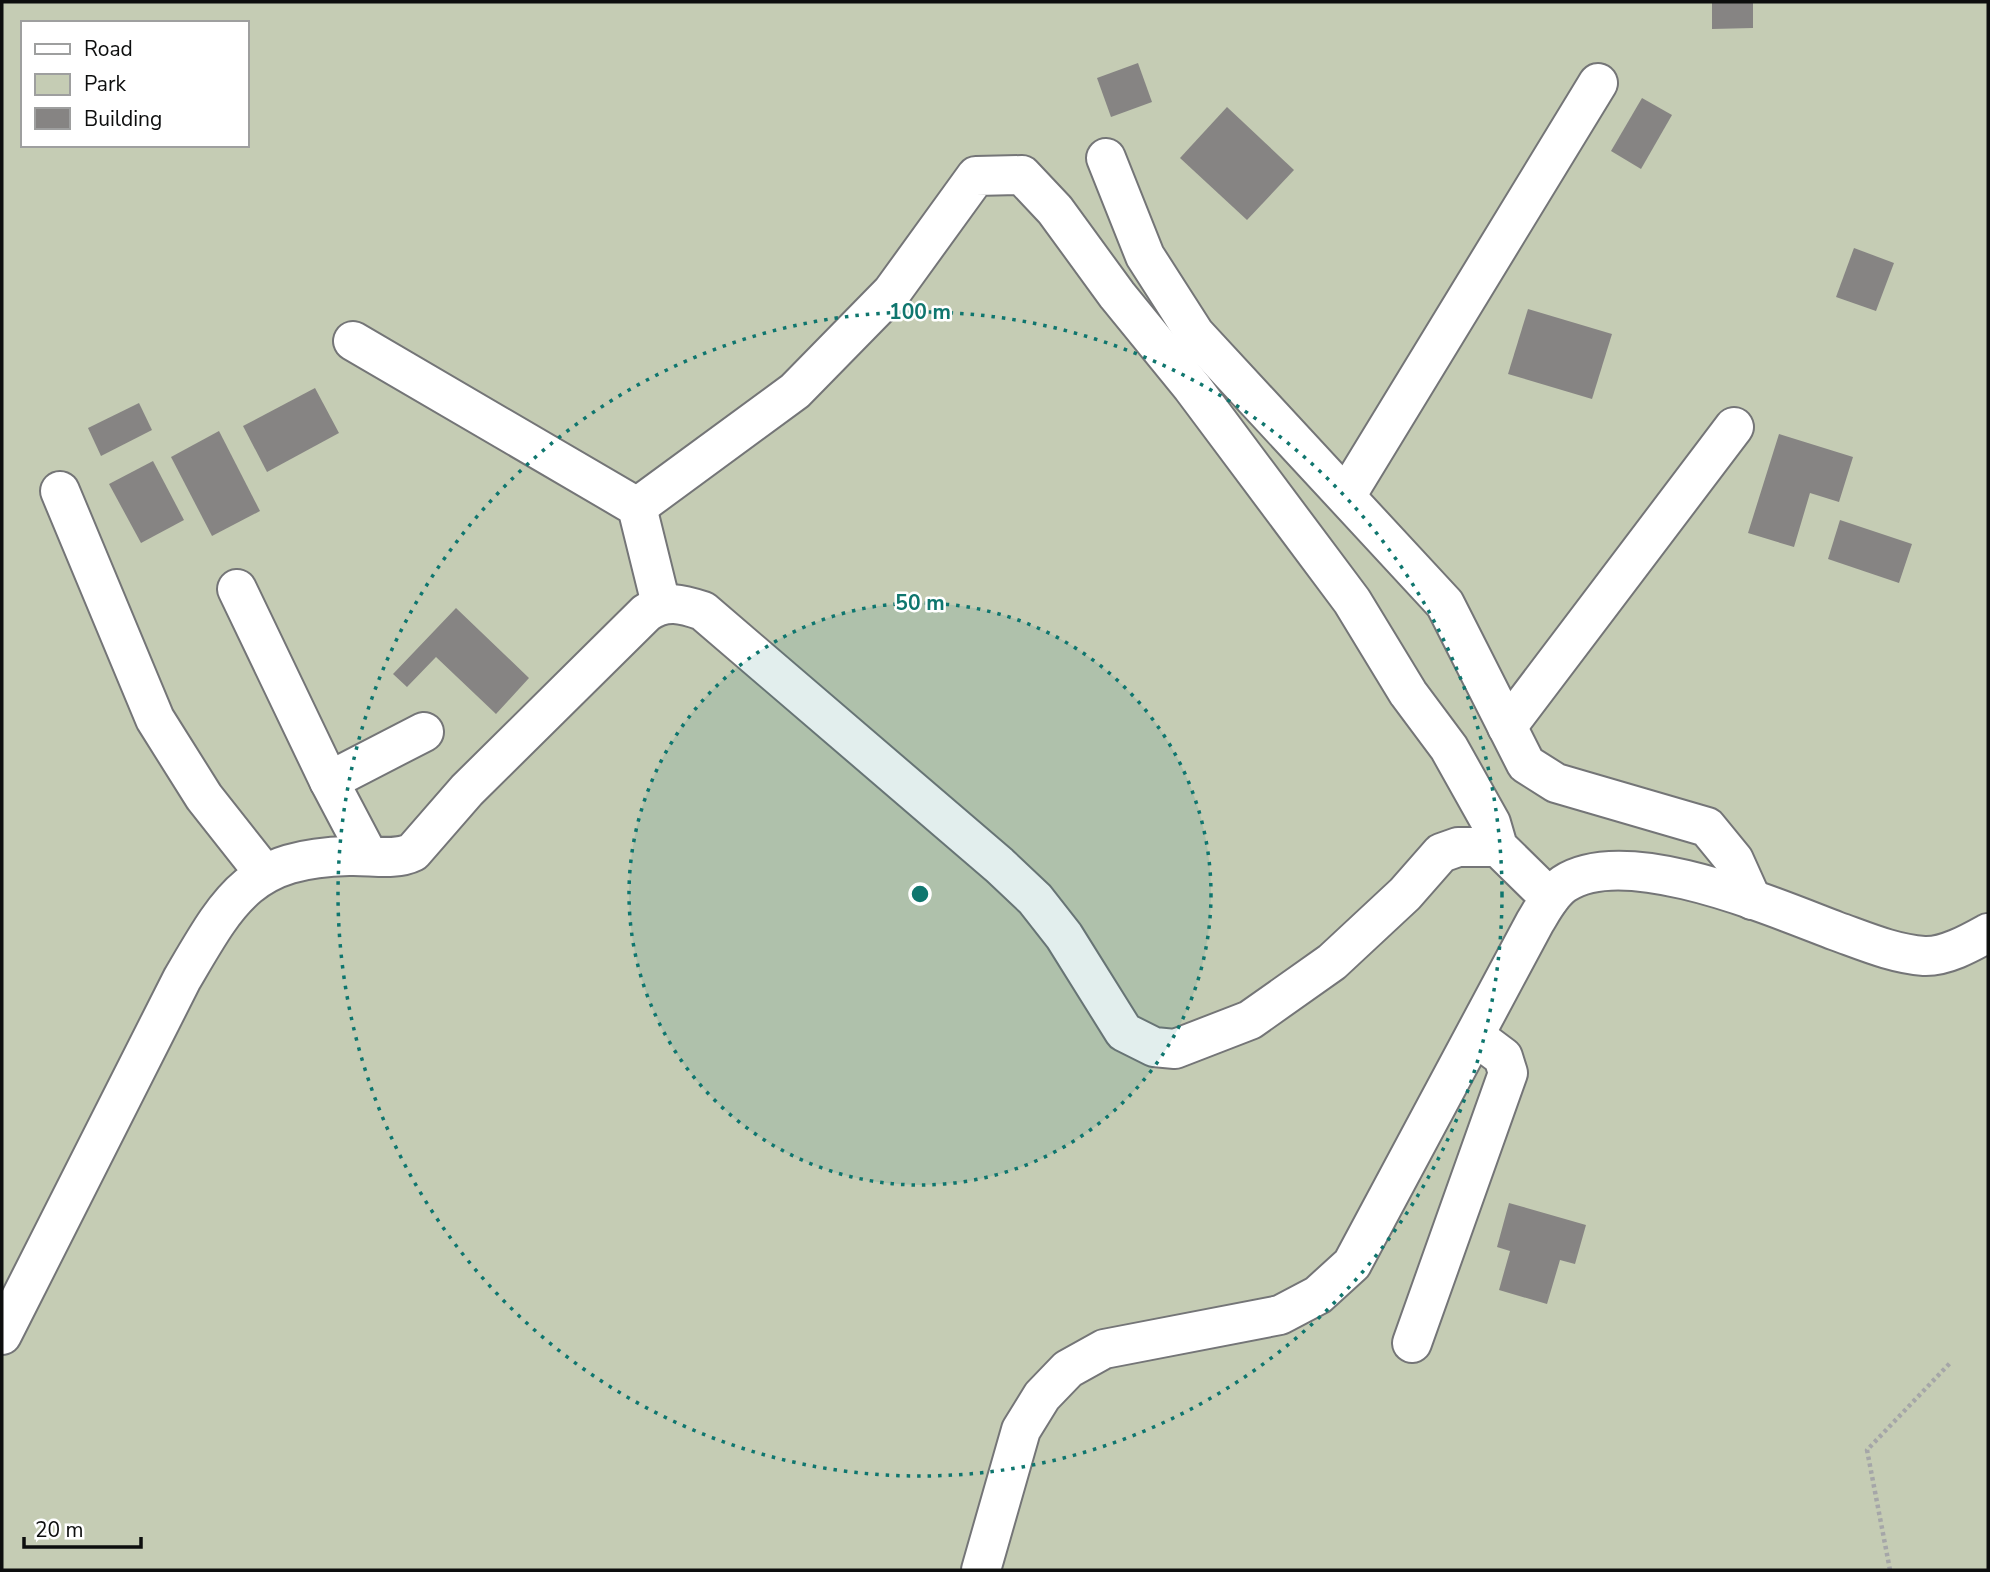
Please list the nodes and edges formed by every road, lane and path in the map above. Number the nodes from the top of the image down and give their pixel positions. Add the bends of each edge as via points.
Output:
1 (1598, 83) dead end
2 (1106, 158) dead end
3 (353, 341) dead end
4 (1734, 427) dead end
5 (60, 491) dead end
6 (1346, 496) junction
7 (637, 507) junction
8 (237, 589) dead end
9 (661, 604) junction
10 (1507, 727) junction
11 (424, 732) dead end
12 (329, 781) junction
13 (1498, 847) junction
14 (368, 855) junction
15 (264, 873) junction
16 (1550, 898) junction
17 (1752, 900) junction
18 (1981, 942) edge
19 (1475, 1037) junction
20 (2, 1335) edge
21 (1412, 1343) dead end
22 (1951, 1362) dead end
23 (981, 1570) edge
24 (1890, 1570) edge

1 - 6 street
2 - 6 street via 1145,256 1195,334
3 - 7 street
4 - 10 street
5 - 15 street via 155,719 204,797
6 - 10 street via 1445,604
7 - 9 street
7 - 13 street via 795,391 892,292 976,176 1022,174 1192,387 1352,601 1449,748 1491,823
8 - 12 street
9 - 13 street via 703,611 999,865 1035,898 1064,936 1117,1025 1130,1037 1154,1047 1175,1049 1250,1020 1332,962 1405,894 1441,853 1458,847
9 - 14 street via 646,613 467,790 422,845 402,858
10 - 17 street via 1526,764 1556,783 1707,827 1734,859
11 - 12 street
12 - 14 street
13 - 16 street
14 - 15 street via 295,862
15 - 20 street via 221,916 183,979
16 - 17 street via 1564,884 1606,871 1654,872
16 - 19 street
17 - 18 street via 1887,949 1926,956
19 - 21 street via 1503,1057 1508,1073
19 - 23 street via 1352,1264 1318,1295 1280,1315 1104,1349 1068,1369 1051,1387 1021,1430
22 - 24 path via 1867,1450

